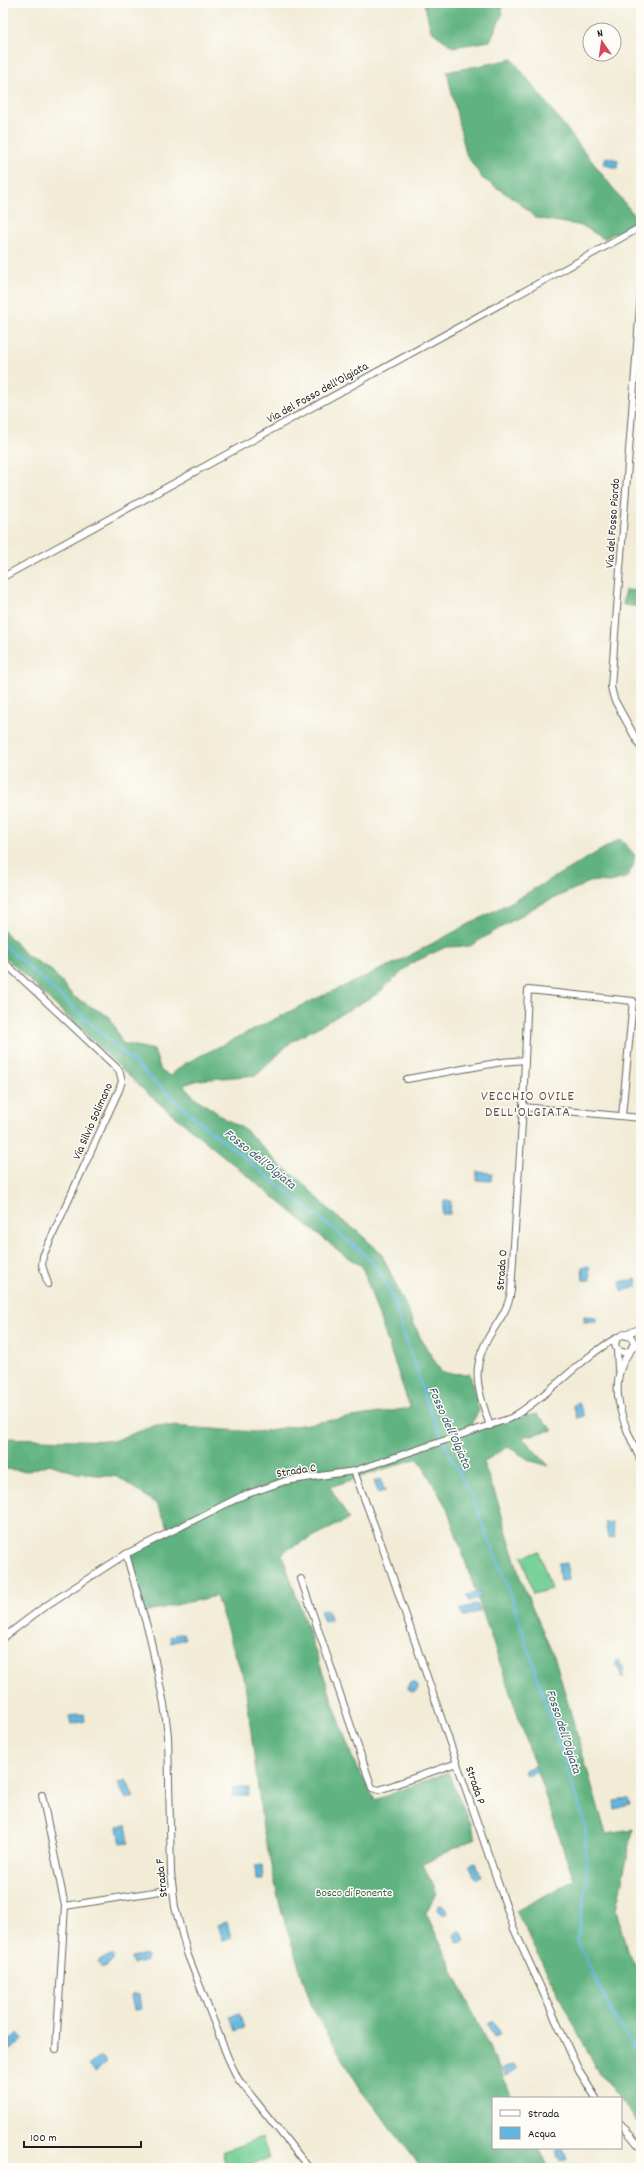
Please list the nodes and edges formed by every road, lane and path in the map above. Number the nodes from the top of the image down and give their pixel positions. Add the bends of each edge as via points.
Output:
1 (641, 227) edge
2 (641, 294) edge
3 (3, 577) edge
4 (641, 748) edge
5 (3, 961) edge
6 (525, 1060) junction
7 (407, 1079) dead end
8 (523, 1107) junction
9 (622, 1116) junction
10 (641, 1118) edge
11 (48, 1284) dead end
12 (641, 1329) edge
13 (620, 1336) junction
14 (641, 1340) edge
15 (600, 1348) junction
16 (617, 1348) junction
17 (632, 1349) junction
18 (618, 1376) junction
19 (490, 1426) junction
20 (641, 1461) edge
21 (354, 1472) junction
22 (126, 1554) junction
23 (301, 1579) dead end
24 (3, 1638) edge
25 (457, 1763) junction
26 (42, 1795) dead end
27 (173, 1889) junction
28 (65, 1906) junction
29 (56, 2049) dead end
30 (595, 2097) edge
31 (622, 2125) edge
32 (641, 2148) edge
33 (309, 2168) edge

1 - 3 street, Via del Fosso dell'Olgiata
2 - 4 street, Via del Fosso Piordo via 611,687 614,699
5 - 11 street, Via Silvio Solimano via 119,1070 121,1075 119,1090 43,1256 42,1265
6 - 7 street
6 - 8 street, Strada O
6 - 9 street, Strada O via 528,990 633,1002
8 - 9 street
8 - 19 street, Strada O via 510,1295 506,1308 477,1359 479,1384
9 - 10 street
12 - 13 street, Strada C
13 - 15 street, Strada C
13 - 16 street via 615,1342
13 - 17 street via 628,1335 633,1339
14 - 17 street
15 - 16 street
15 - 19 street, Strada C via 526,1408 511,1418
16 - 17 street via 625,1353
16 - 18 street
17 - 18 street via 621,1365
18 - 20 street via 621,1409 628,1433
19 - 21 street, Strada C
21 - 22 street, Strada C via 291,1480 259,1489 201,1515
21 - 25 street, Strada P
22 - 24 street, Strada C via 44,1607
22 - 27 street, Strada F via 150,1637 166,1719 169,1849
23 - 25 street via 372,1788 379,1790
25 - 30 street, Strada P via 514,1929 577,2067
26 - 28 street
27 - 28 street
27 - 33 street, Strada F via 178,1922 187,1953 233,2069 249,2095
28 - 29 street
31 - 32 street

